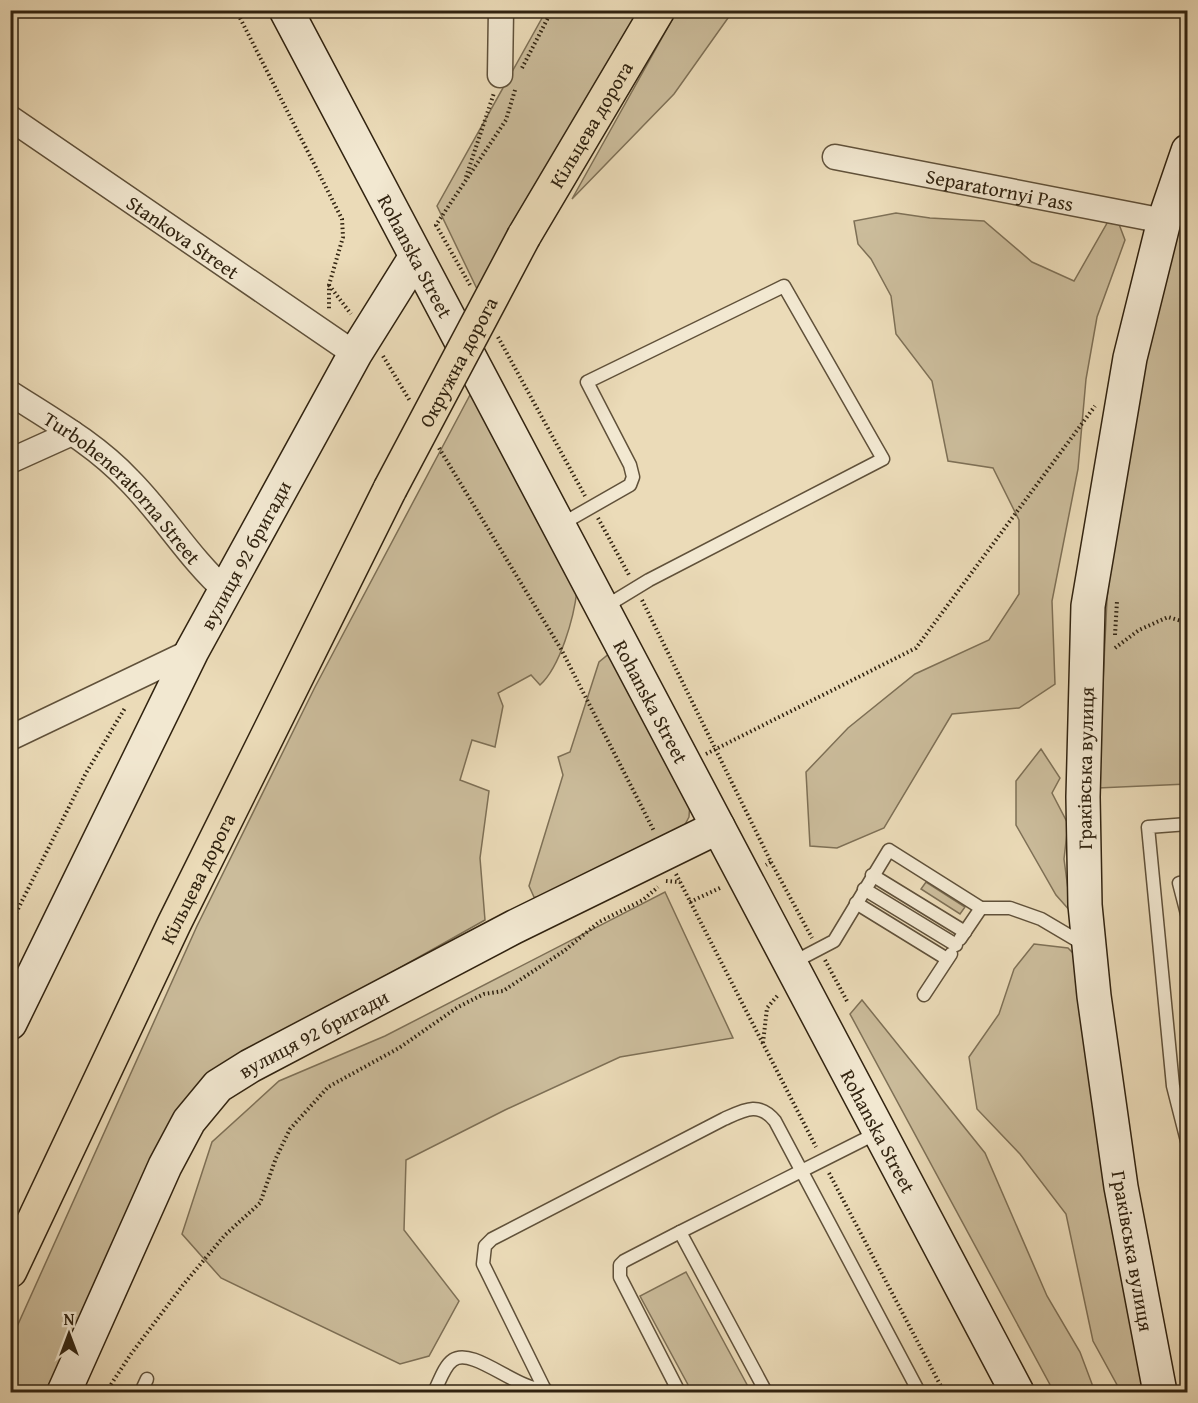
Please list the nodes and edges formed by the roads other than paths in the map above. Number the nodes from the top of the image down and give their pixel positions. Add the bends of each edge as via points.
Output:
1 (286, 10) edge
2 (501, 10) edge
3 (658, 10) edge
4 (512, 75) road end
5 (10, 118) edge
6 (1188, 150) edge
7 (835, 158) dead end
8 (1164, 221) junction
9 (524, 236) joint
10 (415, 258) junction
11 (356, 348) junction
12 (10, 393) edge
13 (72, 433) junction
14 (10, 461) edge
15 (390, 489) joint
16 (558, 526) junction
17 (226, 591) junction
18 (602, 608) junction
19 (192, 651) junction
20 (10, 738) edge
21 (1188, 824) edge
22 (718, 827) junction
23 (873, 875) junction
24 (1188, 881) edge
25 (864, 889) junction
26 (856, 903) junction
27 (981, 908) junction
28 (1188, 918) edge
29 (964, 932) junction
30 (956, 945) junction
31 (1088, 947) junction
32 (947, 959) junction
33 (802, 962) junction
34 (924, 996) dead end
35 (10, 1023) edge
36 (881, 1132) junction
37 (1188, 1145) edge
38 (680, 1232) junction
39 (10, 1271) edge
40 (147, 1379) dead end
41 (546, 1391) edge
42 (64, 1392) edge
43 (141, 1392) edge
44 (434, 1392) edge
45 (679, 1392) edge
46 (766, 1392) edge
47 (918, 1392) edge
48 (1017, 1392) edge
49 (1160, 1392) edge

1 - 10 street, Rohanska Street
2 - 4 street
3 - 9 highway, Кільцева дорога
5 - 11 street, Stankova Street
6 - 8 street, Граківська вулиця
7 - 8 street, Separatornyi Pass
8 - 31 street, Граківська вулиця via 1130,358 1088,606 1083,797
9 - 15 highway, Окружна дорога, bridge
10 - 11 street, вулиця 92 бригади
10 - 16 street, Rohanska Street
11 - 17 street, вулиця 92 бригади
12 - 13 street, Turboheneratorna Street
13 - 14 street
13 - 17 street, Turboheneratorna Street via 101,452 130,480 206,574
15 - 39 highway, Кільцева дорога via 174,924
16 - 18 street, Rohanska Street
16 - 18 lane via 630,485 633,477 587,382 784,286 883,459
17 - 19 street, вулиця 92 бригади
18 - 22 street, Rohanska Street
19 - 20 street
19 - 35 street, вулиця 92 бригади
21 - 37 lane via 1149,827 1173,1086
22 - 33 street, Rohanska Street
22 - 42 street, вулиця 92 бригади via 514,927 218,1086 189,1121 165,1166
23 - 25 lane
23 - 27 lane via 889,850
23 - 29 lane
24 - 28 lane via 1179,884
25 - 26 lane
25 - 30 lane
26 - 32 lane
26 - 33 lane via 834,941
27 - 29 lane
27 - 31 lane via 1010,908 1041,919
29 - 30 lane
30 - 32 lane
31 - 49 street, Граківська вулиця via 1120,1187
32 - 34 lane
33 - 36 street, Rohanska Street
36 - 38 lane
36 - 48 street, Rohanska Street
38 - 45 lane via 624,1261 619,1270
38 - 46 lane
40 - 43 lane
41 - 44 lane via 531,1388 466,1356 448,1364
41 - 47 lane via 483,1264 485,1246 724,1119 758,1107 775,1120

